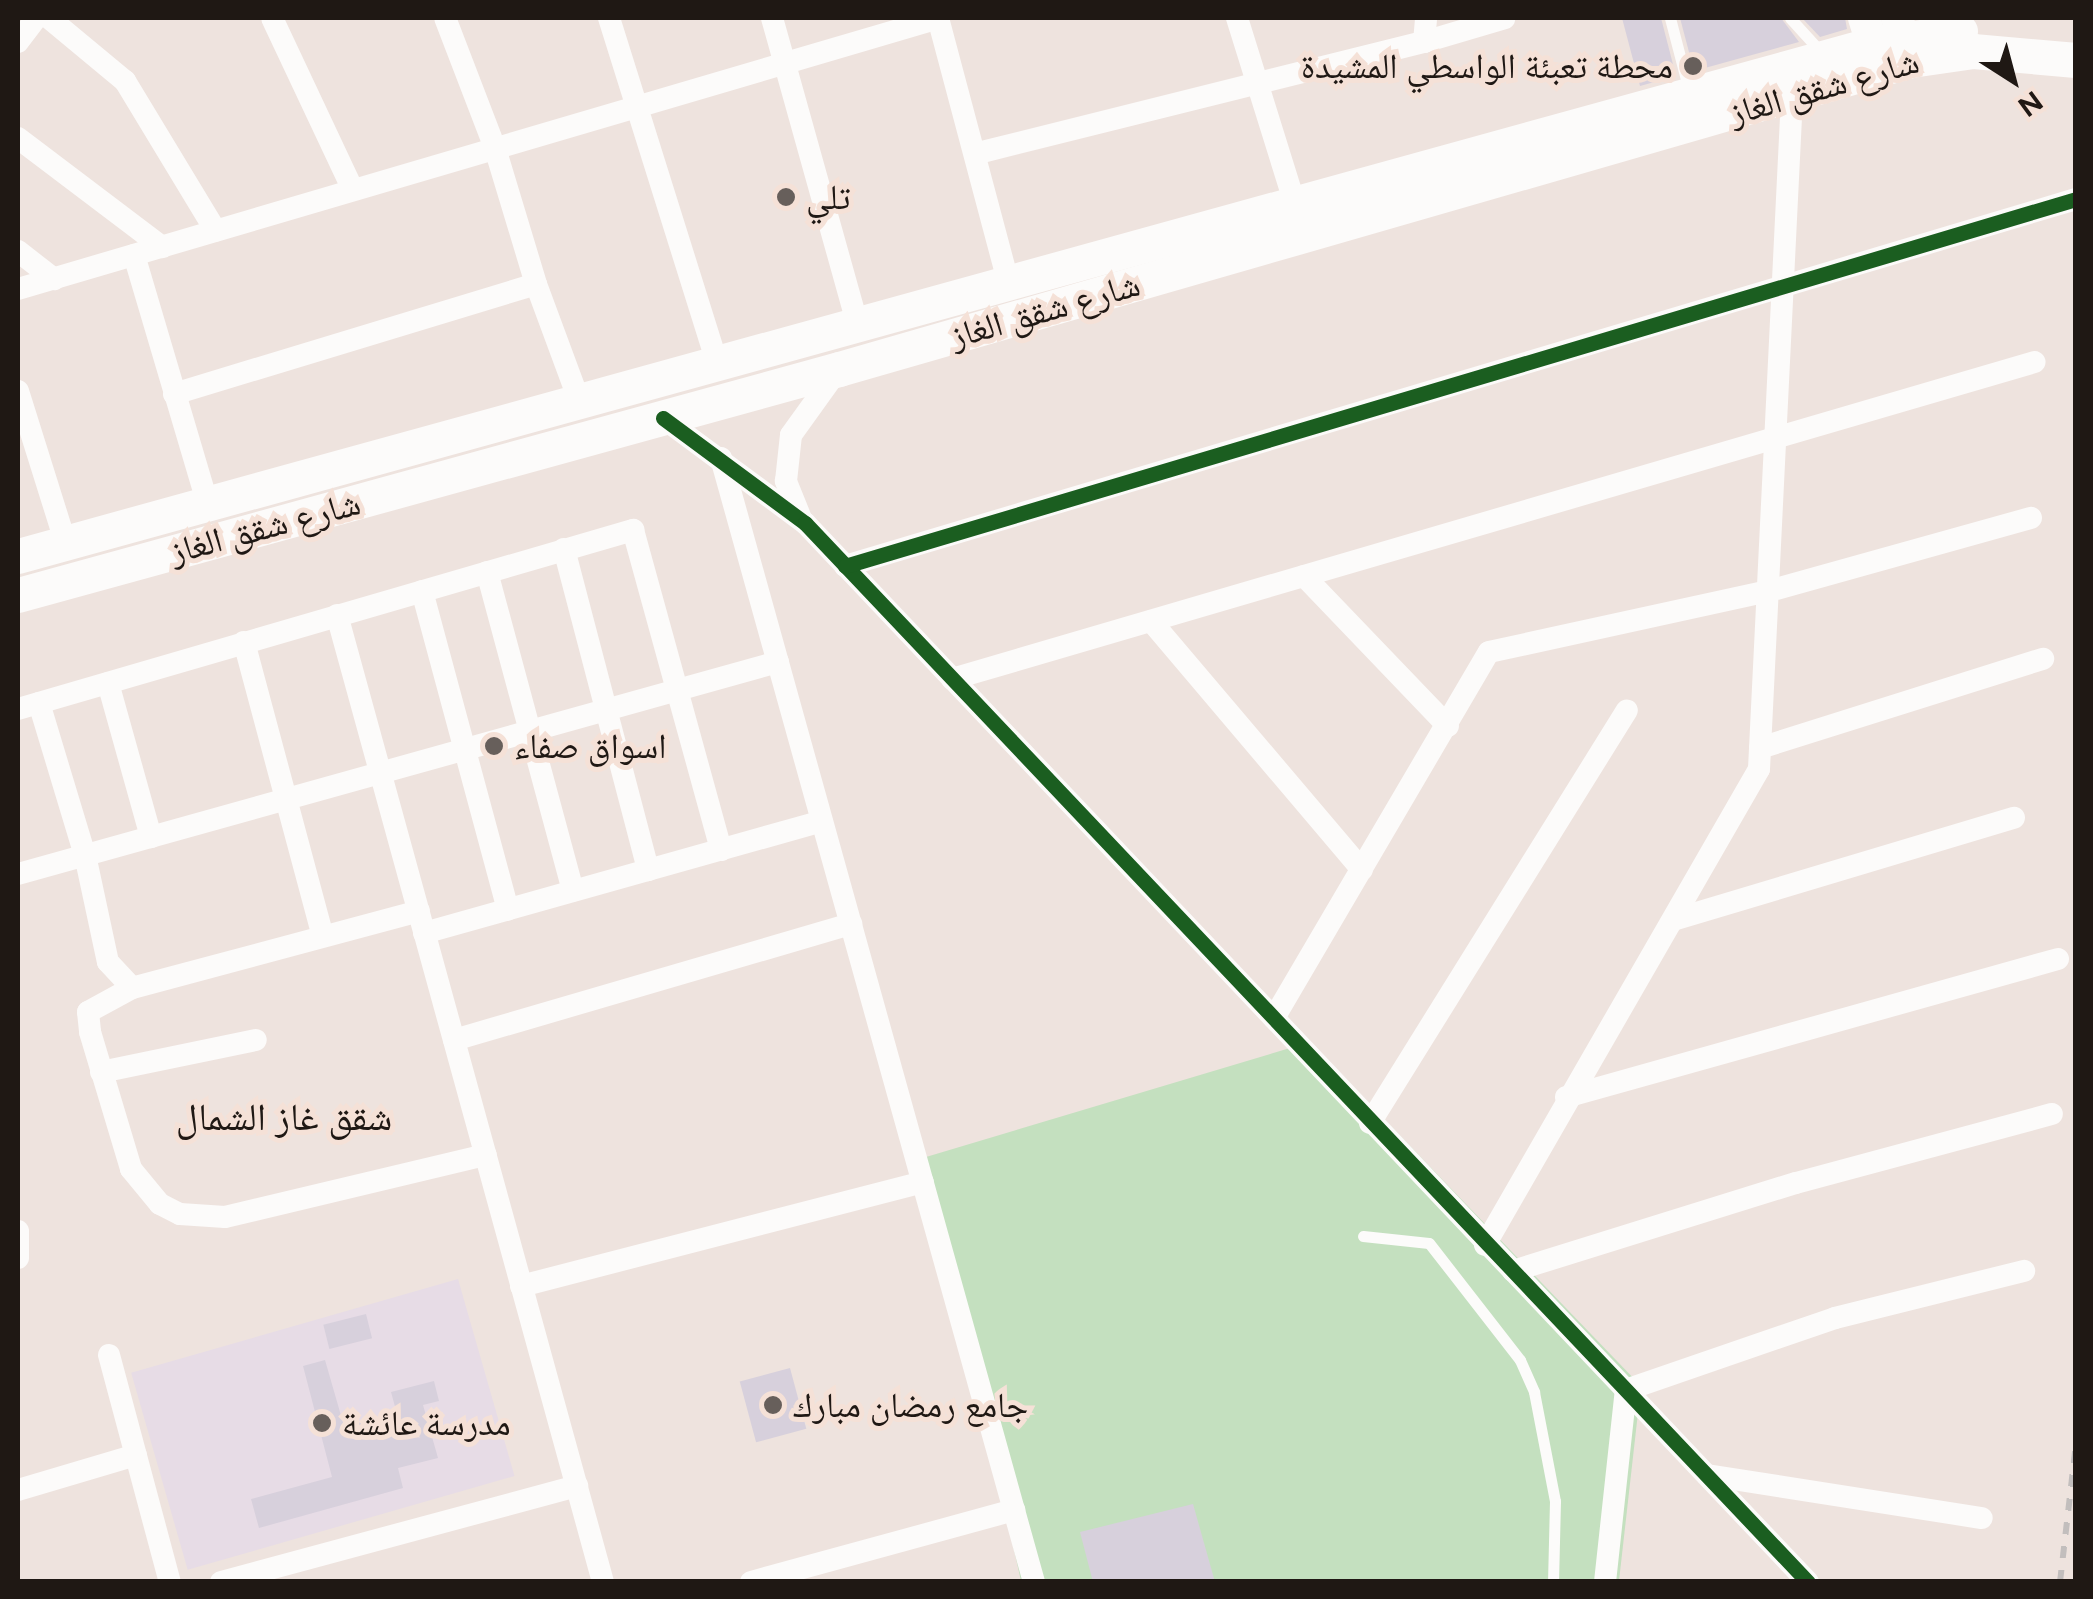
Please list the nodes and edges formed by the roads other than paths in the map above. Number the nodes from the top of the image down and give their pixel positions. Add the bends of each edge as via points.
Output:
1 (36, 18) edge
2 (49, 18) edge
3 (272, 18) edge
4 (445, 18) edge
5 (609, 18) edge
6 (772, 18) edge
7 (938, 18) edge
8 (1238, 18) edge
9 (1426, 18) edge
10 (1505, 18) edge
11 (1670, 18) edge
12 (1790, 18) edge
13 (2076, 38) edge
14 (1888, 41) edge
15 (18, 42) edge
16 (1424, 42) junction
17 (1826, 58) junction
18 (2076, 60) edge
19 (785, 63) junction
20 (1258, 82) junction
21 (1690, 96) junction
22 (1792, 96) junction
23 (642, 105) junction
24 (18, 138) edge
25 (495, 148) junction
26 (978, 153) junction
27 (354, 190) junction
28 (2076, 199) edge
29 (1296, 207) junction
30 (216, 231) junction
31 (162, 247) junction
32 (18, 251) edge
33 (134, 255) junction
34 (1116, 273) junction
35 (54, 278) junction
36 (1786, 283) junction
37 (536, 284) junction
38 (1010, 285) junction
39 (18, 289) edge
40 (858, 327) junction
41 (2035, 362) dead end
42 (718, 365) junction
43 (838, 369) junction
44 (18, 391) edge
45 (174, 394) junction
46 (580, 403) junction
47 (663, 418) junction
48 (1776, 438) junction
49 (721, 458) junction
50 (208, 505) junction
51 (2031, 518) dead end
52 (805, 523) junction
53 (66, 544) junction
54 (564, 550) junction
55 (18, 556) edge
56 (846, 566) junction
57 (487, 572) junction
58 (1304, 576) junction
59 (422, 591) junction
60 (1769, 591) junction
61 (18, 595) edge
62 (336, 615) junction
63 (1151, 621) junction
64 (244, 642) junction
65 (2043, 659) dead end
66 (778, 662) junction
67 (952, 679) junction
68 (108, 683) junction
69 (674, 691) junction
70 (28, 706) edge
71 (606, 710) junction
72 (1626, 710) dead end
73 (1448, 726) junction
74 (530, 731) junction
75 (1760, 748) junction
76 (465, 750) junction
77 (380, 773) junction
78 (284, 800) junction
79 (2014, 818) dead end
80 (822, 821) junction
81 (151, 837) junction
82 (721, 850) junction
83 (86, 856) junction
84 (648, 870) junction
85 (1362, 870) junction
86 (18, 874) edge
87 (573, 892) junction
88 (508, 910) junction
89 (1674, 920) junction
90 (422, 922) junction
91 (851, 924) junction
92 (322, 934) junction
93 (2058, 959) dead end
94 (132, 988) junction
95 (1274, 1018) junction
96 (256, 1040) dead end
97 (454, 1040) junction
98 (100, 1072) junction
99 (1566, 1097) junction
100 (2052, 1114) dead end
101 (1370, 1123) junction
102 (486, 1155) junction
103 (923, 1182) junction
104 (18, 1231) edge
105 (1364, 1236) dead end
106 (1485, 1245) junction
107 (18, 1258) edge
108 (1513, 1271) junction
109 (2024, 1271) dead end
110 (522, 1286) junction
111 (109, 1355) dead end
112 (1626, 1390) junction
113 (136, 1456) junction
114 (1707, 1475) junction
115 (576, 1486) junction
116 (18, 1490) edge
117 (1014, 1510) junction
118 (1982, 1518) dead end
119 (170, 1582) edge
120 (221, 1582) edge
121 (603, 1582) edge
122 (751, 1582) edge
123 (1034, 1582) edge
124 (1553, 1582) edge
125 (1605, 1582) edge
126 (1808, 1582) edge

1 - 15 street
2 - 30 street via 125,81
3 - 27 street
4 - 25 street
5 - 23 street
6 - 19 street
7 - 19 street
7 - 26 street
8 - 20 street
9 - 16 street
10 - 16 street
11 - 21 lane
12 - 17 lane
13 - 14 main road, شارع شقق الغاز via 1972,30
14 - 17 main road, شارع شقق الغاز
14 - 18 main road, شارع شقق الغاز
14 - 22 main road, شارع شقق الغاز
16 - 20 street
17 - 21 main road, شارع شقق الغاز
19 - 23 street
19 - 40 street
20 - 26 street
20 - 29 street
21 - 29 main road, شارع شقق الغاز
22 - 34 main road, شارع شقق الغاز
22 - 36 street
23 - 25 street
23 - 42 street
24 - 31 street
25 - 27 street
25 - 37 street
26 - 38 street
27 - 30 street
28 - 36 street
29 - 34 main road, شارع شقق الغاز
30 - 31 street
31 - 33 street
32 - 35 street
33 - 35 street
33 - 45 street
34 - 38 main road, شارع شقق الغاز
34 - 43 main road, شارع شقق الغاز
35 - 39 street
36 - 48 street
36 - 56 street
37 - 45 street
37 - 46 street
38 - 40 main road, شارع شقق الغاز
40 - 42 main road, شارع شقق الغاز
41 - 48 street
42 - 46 main road, شارع شقق الغاز
43 - 47 main road, شارع شقق الغاز
43 - 52 street via 803,411 788,451 786,481
44 - 53 street
45 - 50 street
46 - 50 main road, شارع شقق الغاز
47 - 49 street
47 - 61 main road, شارع شقق الغاز
48 - 58 street
48 - 60 street
49 - 52 street
49 - 66 street
50 - 53 main road, شارع شقق الغاز
51 - 60 street
52 - 56 street
53 - 55 main road, شارع شقق الغاز
54 - 57 street
54 - 69 street via 633,530
54 - 71 street
56 - 67 street
57 - 59 street
57 - 74 street
58 - 63 street
58 - 73 street
59 - 62 street
59 - 76 street
60 - 73 street via 1489,652
60 - 75 street
62 - 64 street
62 - 77 street
63 - 67 street
63 - 85 street
64 - 68 street
64 - 78 street
65 - 75 street
66 - 69 street
66 - 80 street
67 - 95 street
68 - 70 street
68 - 81 street
69 - 71 street
69 - 82 street
70 - 83 street
71 - 74 street
71 - 84 street
72 - 101 street
73 - 85 street
74 - 76 street
74 - 87 street
75 - 89 street via 1759,769
76 - 77 street
76 - 88 street
77 - 78 street
77 - 90 street
78 - 81 street
78 - 92 street
79 - 89 street
80 - 82 street
80 - 91 street
81 - 83 street
82 - 84 street
83 - 86 street
83 - 94 street via 108,962
84 - 87 street
85 - 95 street
87 - 88 street
88 - 90 street
89 - 99 street
90 - 92 street
90 - 97 street
91 - 97 street
91 - 103 street
92 - 94 street
93 - 99 street
94 - 98 street via 88,1012
95 - 101 street
96 - 98 street
97 - 102 street
98 - 102 street via 131,1169 152,1196 180,1214 226,1217
99 - 106 street
100 - 108 street via 1796,1183
101 - 106 street
102 - 110 street
103 - 110 street
103 - 117 street
104 - 107 street
105 - 124 lane via 1428,1243 1520,1360 1534,1392 1555,1501
106 - 108 street
108 - 112 street
109 - 112 street via 1835,1318
110 - 115 street
111 - 113 street
112 - 114 street
112 - 125 street
113 - 116 street
113 - 119 street
114 - 118 street
114 - 126 street
115 - 120 street
115 - 121 street
117 - 122 street
117 - 123 street

